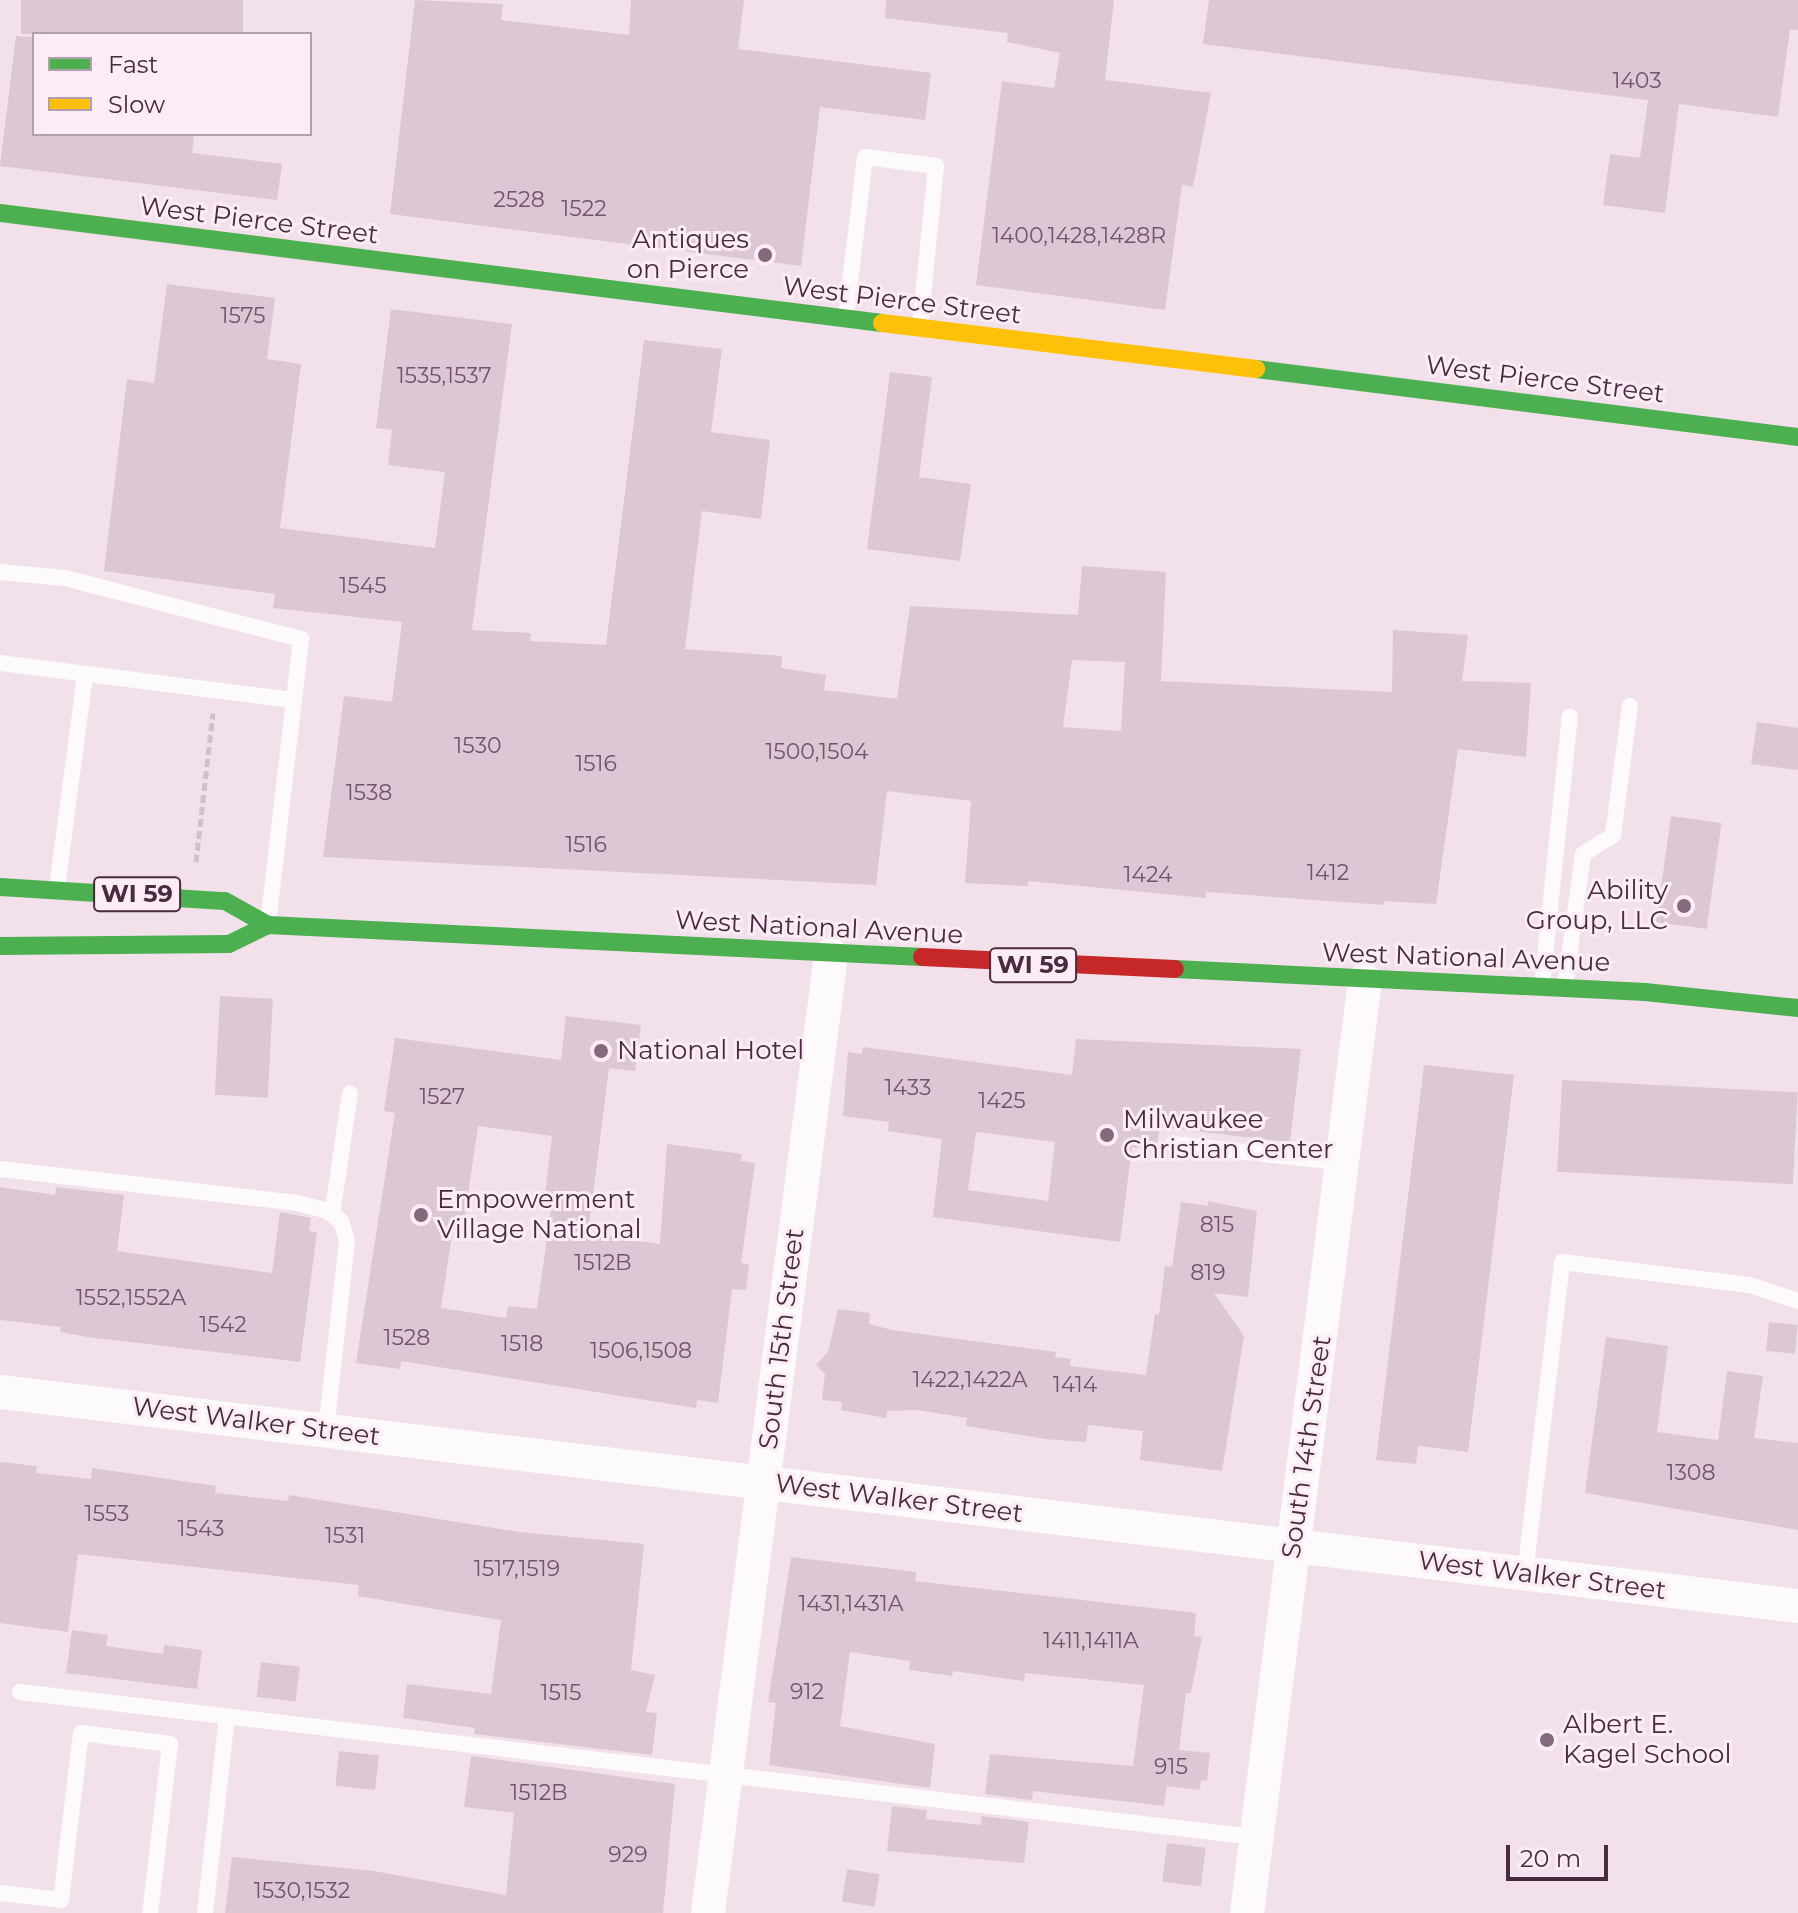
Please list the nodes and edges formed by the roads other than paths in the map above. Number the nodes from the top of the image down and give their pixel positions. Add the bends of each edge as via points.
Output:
1 (0, 213) edge
2 (845, 320) junction
3 (919, 329) junction
4 (1798, 437) edge
5 (0, 572) edge
6 (0, 663) edge
7 (85, 674) junction
8 (294, 700) junction
9 (1630, 706) dead end
10 (1570, 716) dead end
11 (0, 887) edge
12 (57, 888) junction
13 (268, 925) junction
14 (51, 933) junction
15 (0, 946) edge
16 (831, 955) junction
17 (1365, 980) junction
18 (1542, 988) junction
19 (1565, 989) junction
20 (1798, 1006) edge
21 (350, 1093) dead end
22 (1173, 1144) dead end
23 (1344, 1163) junction
24 (0, 1169) edge
25 (332, 1215) junction
26 (1798, 1301) edge
27 (0, 1392) edge
28 (326, 1431) junction
29 (763, 1483) junction
30 (1293, 1546) junction
31 (1525, 1574) junction
32 (1798, 1606) edge
33 (20, 1692) dead end
34 (227, 1717) junction
35 (725, 1775) junction
36 (1255, 1837) junction
37 (0, 1893) edge
38 (150, 1913) edge
39 (205, 1913) edge
40 (708, 1913) edge
41 (1247, 1913) edge

1 - 2 main road, West Pierce Street
2 - 3 main road, West Pierce Street
2 - 3 lane via 865,157 936,166
3 - 4 main road, West Pierce Street
5 - 8 lane via 65,578 301,639
6 - 7 lane
7 - 8 lane
7 - 12 lane
8 - 13 lane
9 - 19 lane via 1613,835 1583,854
10 - 18 lane
11 - 12 main road, West National Avenue / WI 59
12 - 13 main road, West National Avenue / WI 59 via 225,901
12 - 14 main road
13 - 14 main road, West National Avenue / WI 59 via 229,944
13 - 16 main road, West National Avenue / WI 59
14 - 15 main road, West National Avenue / WI 59
16 - 17 main road, West National Avenue / WI 59
16 - 29 street, South 15th Street
17 - 18 main road, West National Avenue / WI 59
17 - 23 street, South 14th Street
18 - 19 main road, West National Avenue / WI 59
19 - 20 main road, West National Avenue / WI 59
21 - 25 lane
22 - 23 lane
23 - 30 street, South 14th Street
24 - 25 lane via 298,1203
25 - 28 lane via 341,1221 347,1241
26 - 31 lane via 1750,1285 1562,1262
27 - 28 street, West Walker Street
28 - 29 street, West Walker Street
29 - 30 street, West Walker Street
29 - 35 street, South 15th Street
30 - 31 street, West Walker Street
30 - 36 street, South 14th Street
31 - 32 street, West Walker Street
33 - 34 lane
34 - 35 lane
34 - 39 lane
35 - 36 lane
35 - 40 street, South 15th Street
36 - 41 street, South 14th Street
37 - 38 lane via 61,1900 81,1733 170,1744

